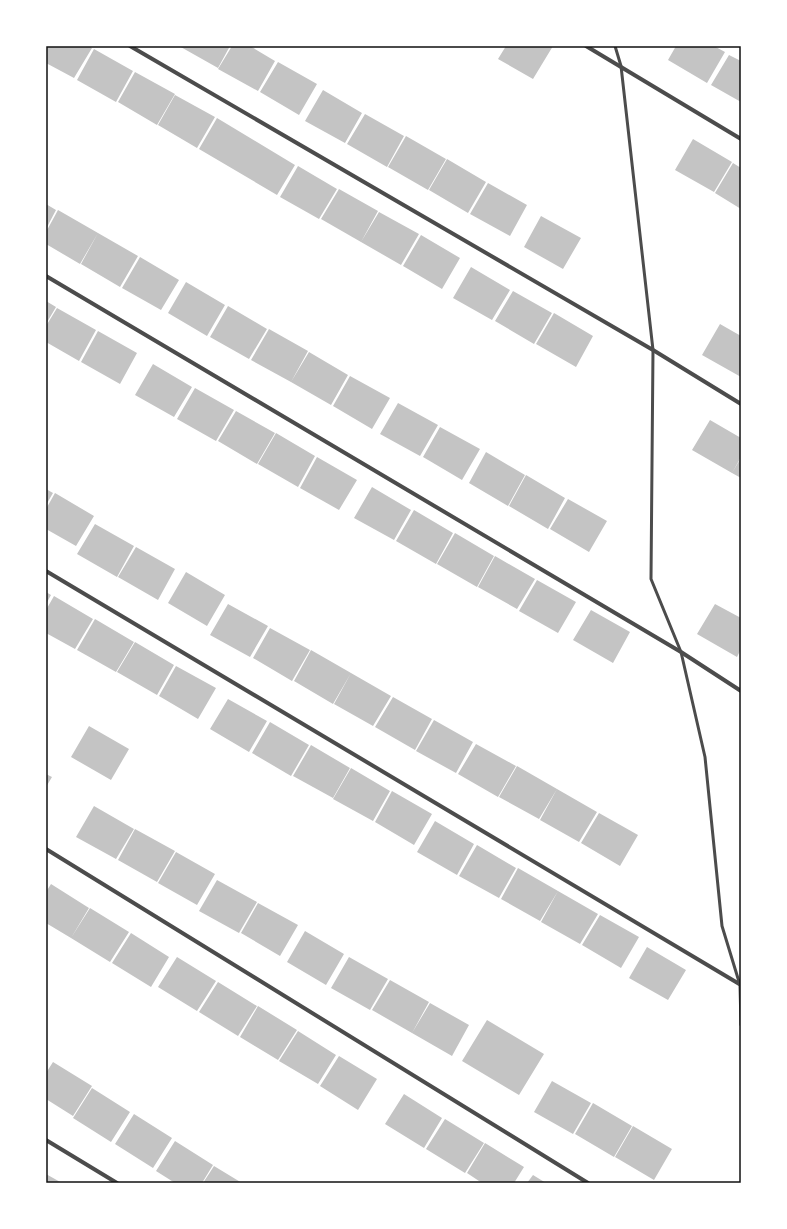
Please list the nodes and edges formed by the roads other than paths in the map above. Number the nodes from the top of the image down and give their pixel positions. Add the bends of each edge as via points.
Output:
1 (130, 46) edge
2 (586, 46) edge
3 (615, 46) edge
4 (621, 66) junction
5 (741, 139) edge
6 (46, 276) edge
7 (653, 350) junction
8 (741, 404) edge
9 (46, 571) edge
10 (681, 652) junction
11 (741, 691) edge
12 (46, 849) edge
13 (740, 985) edge
14 (741, 1025) edge
15 (46, 1140) edge
16 (117, 1183) edge
17 (588, 1183) edge

1 - 7 street
2 - 4 street
3 - 4 lane
4 - 5 street
4 - 7 lane
6 - 10 street
7 - 8 street
7 - 10 lane via 651,579
9 - 13 street
10 - 11 street
10 - 13 lane via 705,757 722,926
12 - 17 street
13 - 14 lane
15 - 16 street

